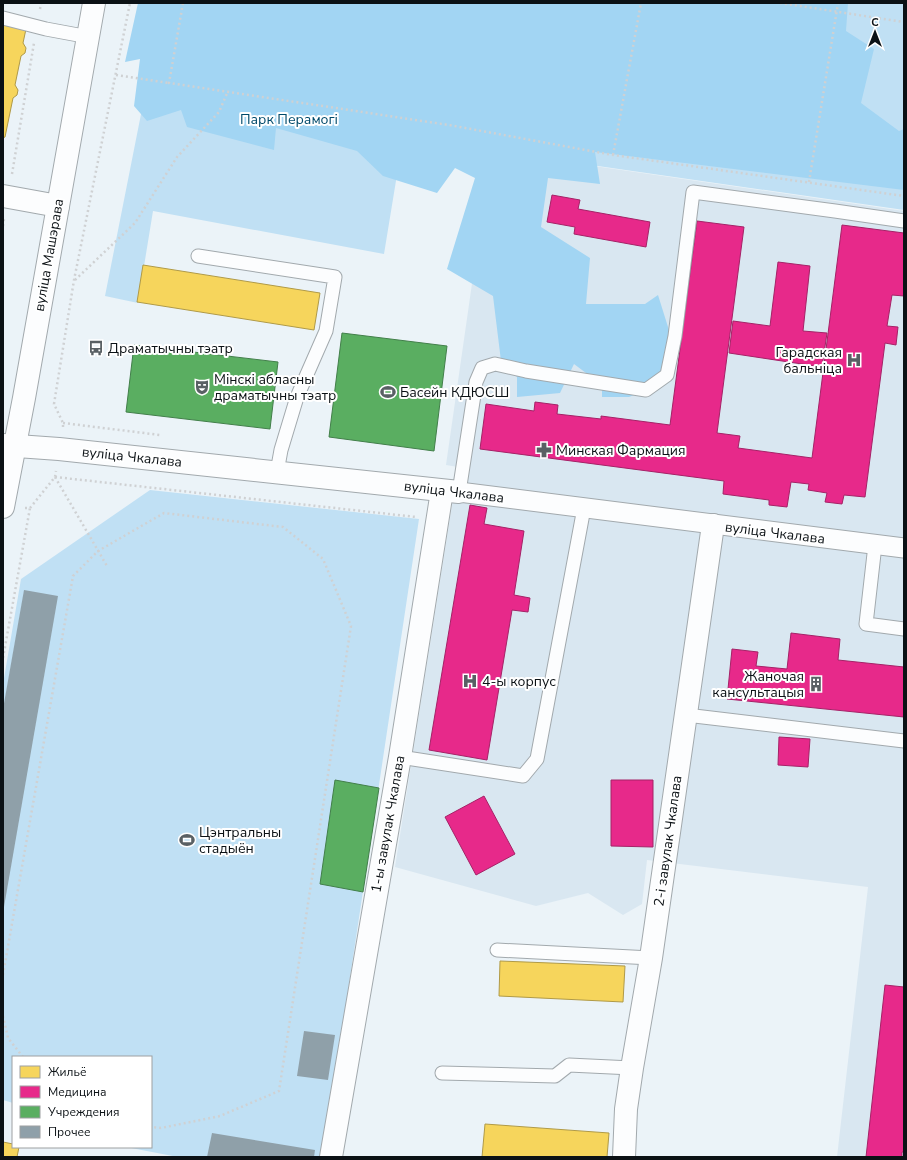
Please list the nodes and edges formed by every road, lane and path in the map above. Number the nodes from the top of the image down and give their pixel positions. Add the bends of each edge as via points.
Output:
1 (41, 3) edge
2 (94, 3) edge
3 (130, 3) edge
4 (183, 3) edge
5 (641, 3) edge
6 (780, 3) edge
7 (838, 3) edge
8 (837, 11) junction
9 (3, 18) edge
10 (904, 22) edge
11 (36, 27) junction
12 (89, 37) junction
13 (116, 75) junction
14 (169, 83) junction
15 (228, 92) junction
16 (613, 155) junction
17 (809, 182) junction
18 (6, 196) edge
19 (904, 196) edge
20 (58, 206) junction
21 (904, 221) edge
22 (3, 226) edge
23 (198, 256) dead end
24 (74, 280) junction
25 (9, 445) edge
26 (59, 449) junction
27 (277, 472) junction
28 (55, 477) junction
29 (451, 491) junction
30 (3, 505) edge
31 (30, 508) junction
32 (584, 508) junction
33 (438, 519) junction
34 (713, 525) junction
35 (875, 545) junction
36 (904, 548) edge
37 (98, 551) junction
38 (107, 566) dead end
39 (904, 629) edge
40 (3, 658) edge
41 (686, 715) junction
42 (904, 741) edge
43 (400, 757) junction
44 (497, 950) dead end
45 (651, 958) junction
46 (3, 975) edge
47 (3, 1016) edge
48 (22, 1056) edge
49 (632, 1068) junction
50 (442, 1073) dead end
51 (152, 1127) edge
52 (331, 1157) edge
53 (624, 1157) edge

1 - 11 path
2 - 12 street, вуліца Машэрава
3 - 13 path
4 - 14 path
5 - 16 path
6 - 8 path
7 - 8 path
8 - 10 path
8 - 17 path
9 - 11 lane
11 - 12 lane
11 - 18 path
12 - 20 street, вуліца Машэрава
13 - 14 path
13 - 24 path
14 - 15 path
15 - 16 path via 449,125
15 - 24 path via 219,112 176,158 135,223
16 - 17 path
17 - 19 path
18 - 20 street
18 - 22 path
20 - 25 street, вуліца Машэрава
21 - 29 lane via 693,192 675,336 666,375 646,390 495,364 482,368 476,382
23 - 27 lane via 335,277 326,331 297,397
24 - 26 path via 54,404 63,424
25 - 26 street, вуліца Чкалава
25 - 30 street, вуліца Машэрава
26 - 27 street, вуліца Чкалава
26 - 28 path
27 - 29 street, вуліца Чкалава
28 - 31 path
28 - 33 path
28 - 37 path
29 - 32 street, вуліца Чкалава
29 - 33 street, 1-ы завулак Чкалава
30 - 31 path
31 - 40 path
32 - 34 street, вуліца Чкалава
32 - 43 lane via 537,759 523,776
33 - 43 street, 1-ы завулак Чкалава
34 - 35 street, вуліца Чкалава
34 - 41 street, 2-і завулак Чкалава
35 - 36 street, вуліца Чкалава
35 - 39 lane via 866,624
37 - 38 path
37 - 46 path via 73,576
37 - 51 path via 164,513 283,527 323,559 351,626 279,1091 220,1116 161,1128
41 - 42 lane
41 - 45 street, 2-і завулак Чкалава
43 - 52 street, 1-ы завулак Чкалава
44 - 45 lane
45 - 49 street, 2-і завулак Чкалава
47 - 48 path via 8,1038
49 - 50 lane via 569,1065 555,1076
49 - 53 street, 2-і завулак Чкалава via 626,1109

